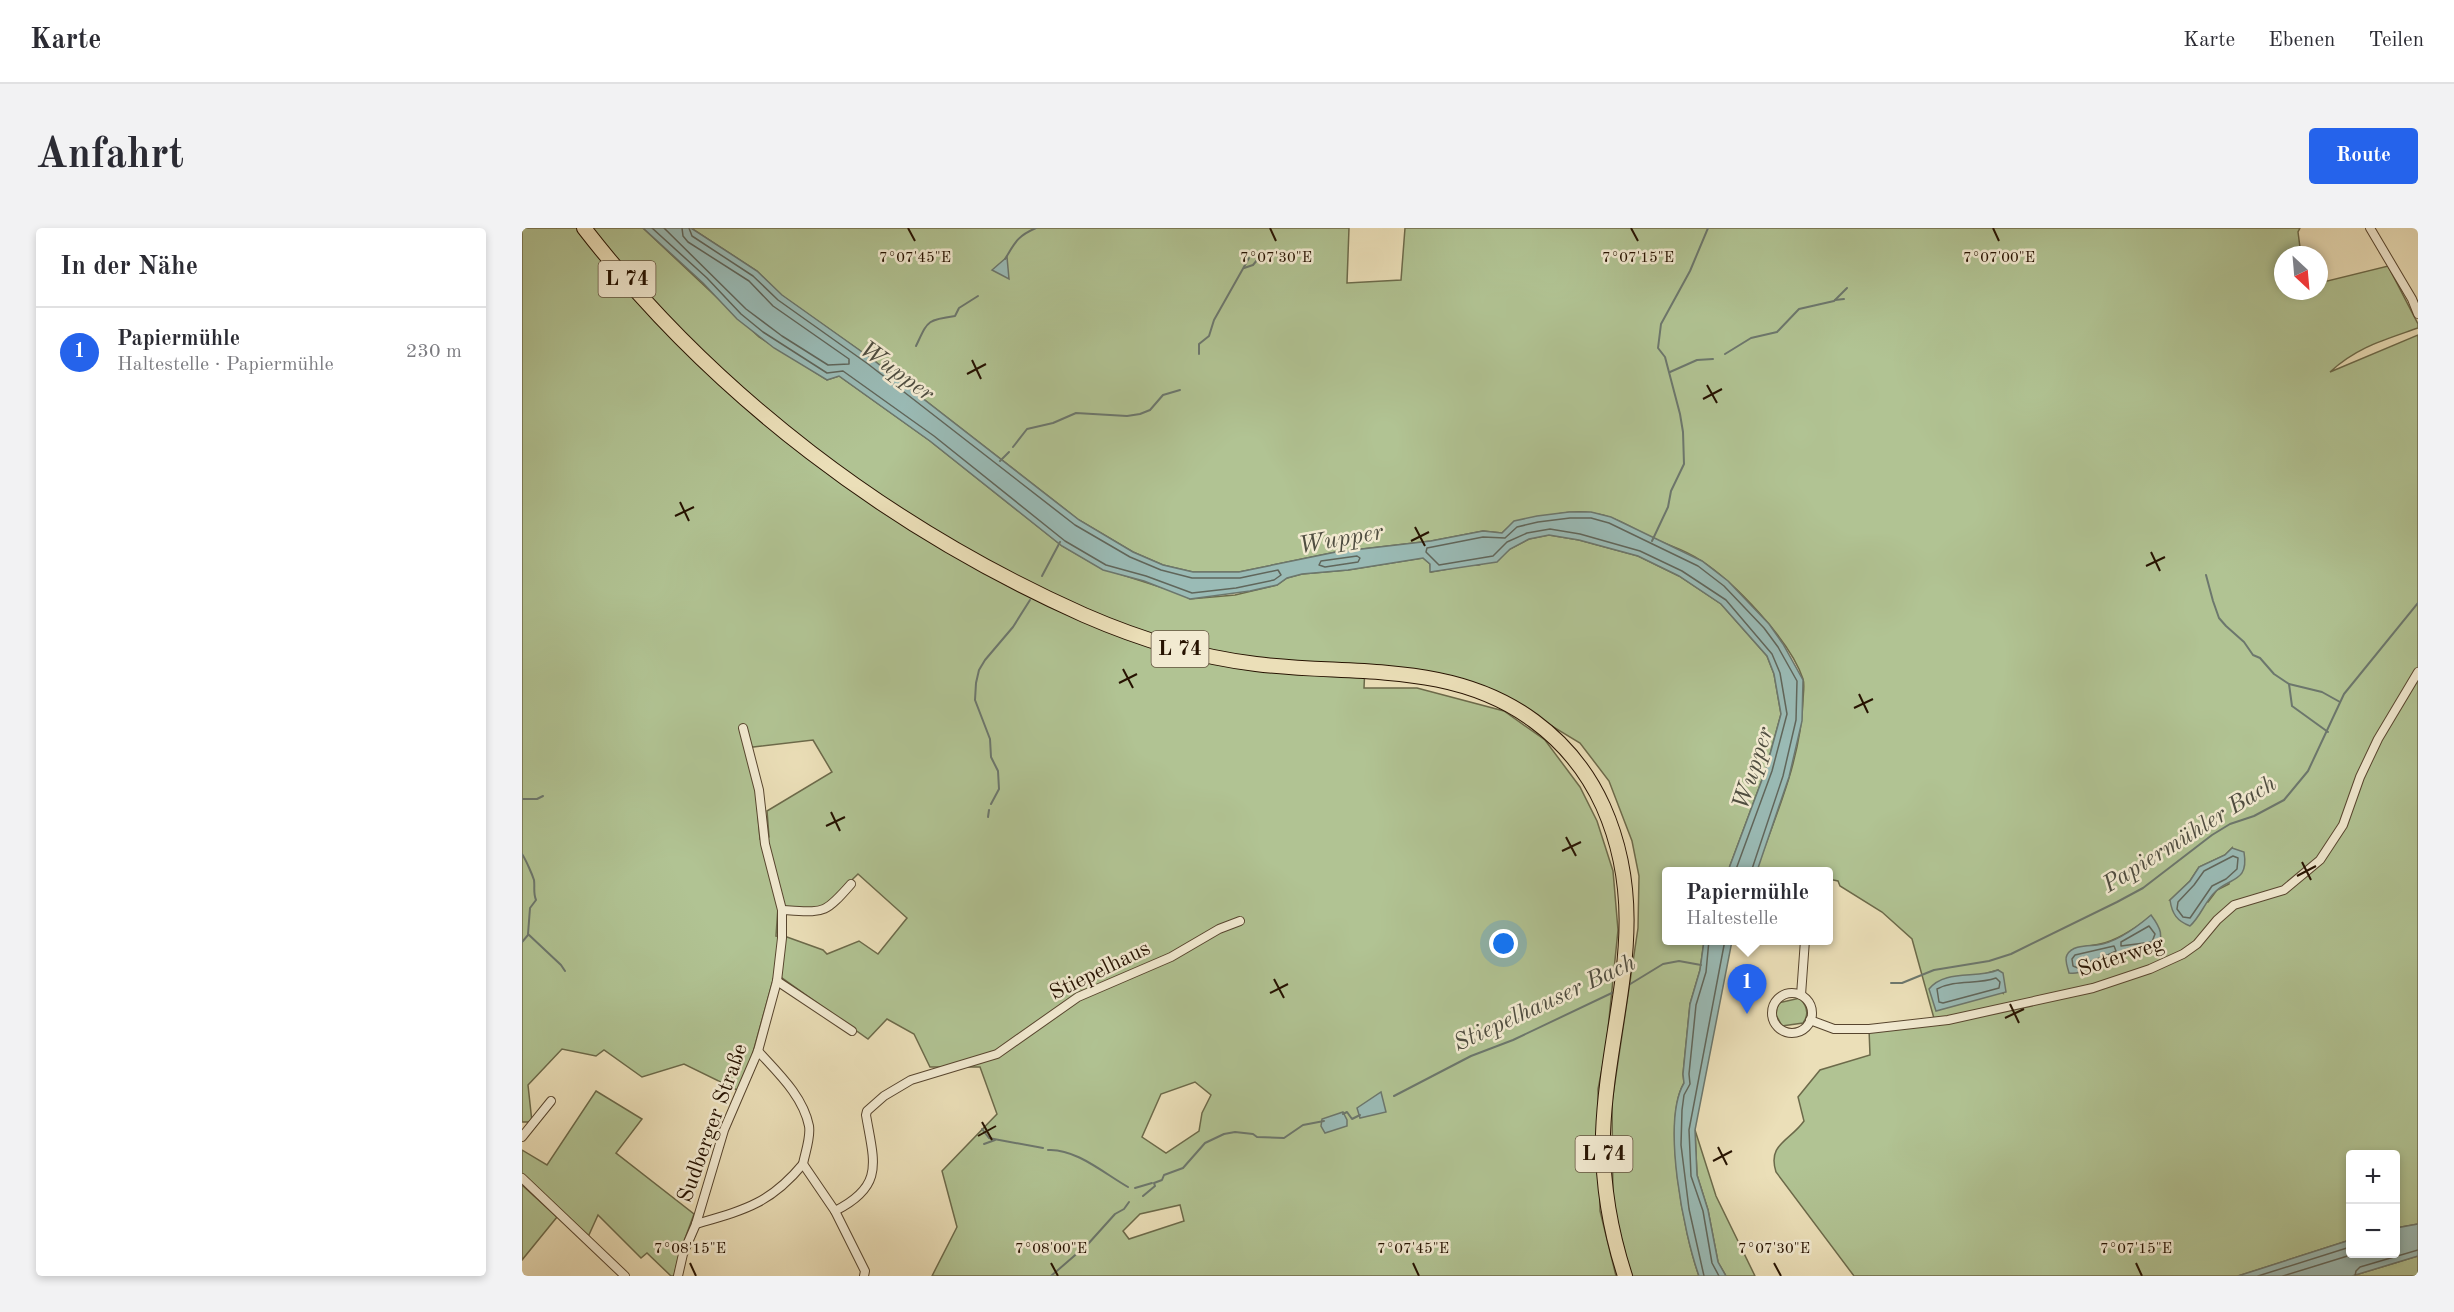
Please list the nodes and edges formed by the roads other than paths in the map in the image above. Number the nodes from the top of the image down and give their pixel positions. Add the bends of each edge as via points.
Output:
1 (584, 228) edge
2 (2370, 228) edge
3 (2418, 314) edge
4 (2418, 672) edge
5 (743, 728) dead end
6 (851, 884) dead end
7 (782, 910) junction
8 (1240, 921) dead end
9 (1805, 945) edge
10 (777, 981) junction
11 (1801, 995) junction
12 (1810, 1020) junction
13 (852, 1031) dead end
14 (758, 1051) junction
15 (551, 1101) dead end
16 (522, 1137) edge
17 (803, 1164) junction
18 (522, 1178) edge
19 (836, 1211) junction
20 (696, 1224) junction
21 (626, 1276) edge
22 (678, 1276) edge
23 (864, 1276) edge
24 (1625, 1276) edge

1 - 24 main road, L 74 via 671,328 766,416 863,491 995,572 1087,616 1196,654 1280,667 1432,677 1480,690 1517,709 1566,749 1602,805 1617,843 1626,890 1625,978 1606,1102 1604,1168 1610,1219
2 - 3 street
4 - 12 street, Soterweg via 2373,748 2336,838 2320,860 2284,890 2234,905 2197,944 2171,961 2093,988 1948,1020 1869,1029 1834,1029
5 - 7 street, Sudberger Straße
6 - 7 street via 821,912
7 - 10 street, Sudberger Straße
8 - 19 street, Stiepelhaus via 1171,957 1078,997 997,1054 911,1080 884,1096 867,1111 873,1152 870,1182 860,1197
9 - 11 street
10 - 13 street
10 - 14 street, Sudberger Straße
11 - 12 street via 1810,1005
11 - 12 street via 1789,993 1778,998 1772,1009 1774,1022 1789,1032 1802,1030
14 - 17 street via 791,1088 809,1127
14 - 20 street, Sudberger Straße via 724,1130
15 - 16 street
17 - 19 street
17 - 20 street via 787,1184 755,1206
18 - 21 street
19 - 23 street
20 - 22 street, Sudberger Straße

